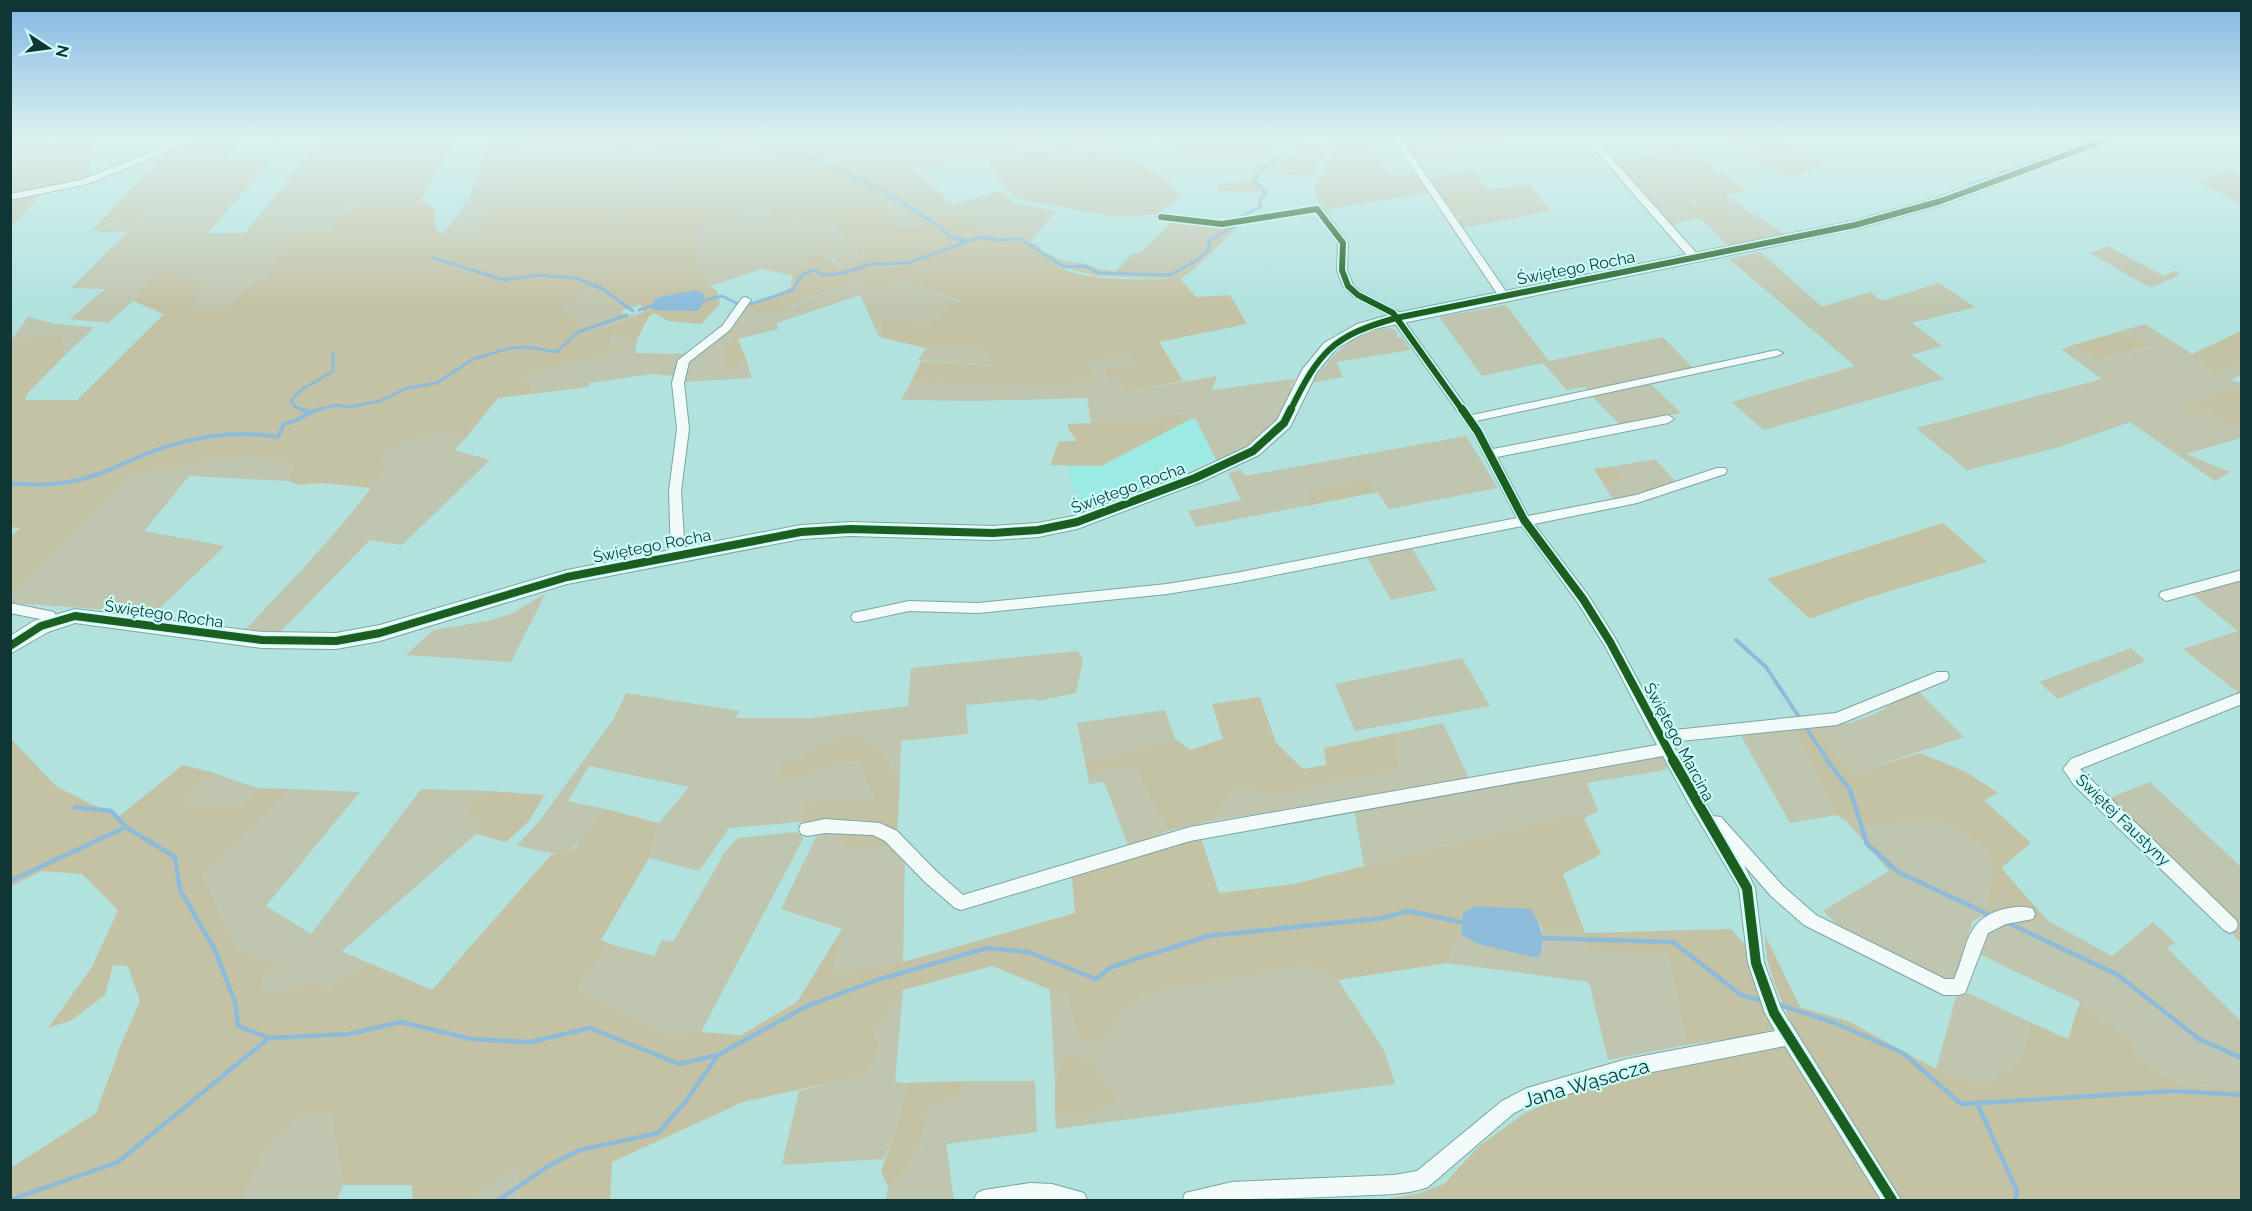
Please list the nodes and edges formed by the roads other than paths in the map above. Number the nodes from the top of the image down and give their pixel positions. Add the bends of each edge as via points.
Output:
1 (1434, 194) edge
2 (1638, 194) edge
3 (1961, 194) edge
4 (1161, 217) dead end
5 (1695, 259) junction
6 (1504, 296) junction
7 (746, 300) dead end
8 (1396, 318) junction
9 (1777, 353) dead end
10 (1469, 419) junction
11 (1668, 420) dead end
12 (1490, 454) junction
13 (1721, 471) dead end
14 (1524, 520) junction
15 (678, 555) junction
16 (2241, 575) edge
17 (2166, 596) dead end
18 (10, 608) edge
19 (858, 617) dead end
20 (52, 621) junction
21 (10, 646) edge
22 (1942, 676) dead end
23 (2241, 698) edge
24 (1664, 743) junction
25 (1694, 799) junction
26 (807, 829) dead end
27 (2027, 914) dead end
28 (2230, 926) dead end
29 (1789, 1038) junction
30 (984, 1200) edge
31 (1077, 1200) edge
32 (1192, 1200) edge
33 (1892, 1200) edge

1 - 6 street
2 - 5 street
3 - 5 street, Świętego Rocha via 1892,216
4 - 8 street, Świętego Marcina via 1222,224 1317,209 1343,243 1342,270 1352,291
5 - 6 street, Świętego Rocha
6 - 8 street, Świętego Rocha
7 - 15 street via 726,328 684,360 678,383 683,429 675,491
8 - 10 street, Świętego Marcina
8 - 15 street, Świętego Rocha via 1354,331 1324,351 1310,370 1284,423 1253,451 1095,517 1022,532 826,530
9 - 10 street
10 - 12 street, Świętego Marcina
11 - 12 street
12 - 14 street, Świętego Marcina
13 - 14 street via 1637,499
14 - 19 street via 1167,589 978,608 909,606
14 - 24 street, Świętego Marcina via 1593,615
15 - 20 street, Świętego Rocha via 567,577 380,633 336,641 254,639 87,617
16 - 17 street
18 - 20 street via 42,613
20 - 21 street, Świętego Rocha
22 - 24 street via 1837,719
23 - 28 street, Świętej Faustyny via 2076,763 2072,769
24 - 25 street, Świętego Marcina
24 - 26 street via 1190,834 961,903 891,836 874,828
25 - 27 street via 1777,891 1810,920 1944,987 1959,987 1972,942 1988,923
25 - 29 street, Świętego Marcina via 1747,888 1756,963 1774,1013
29 - 32 street, Jana Wąsacza via 1627,1068 1527,1097 1508,1107 1420,1180 1232,1192
29 - 33 street, Świętego Marcina
30 - 31 street via 1032,1190

